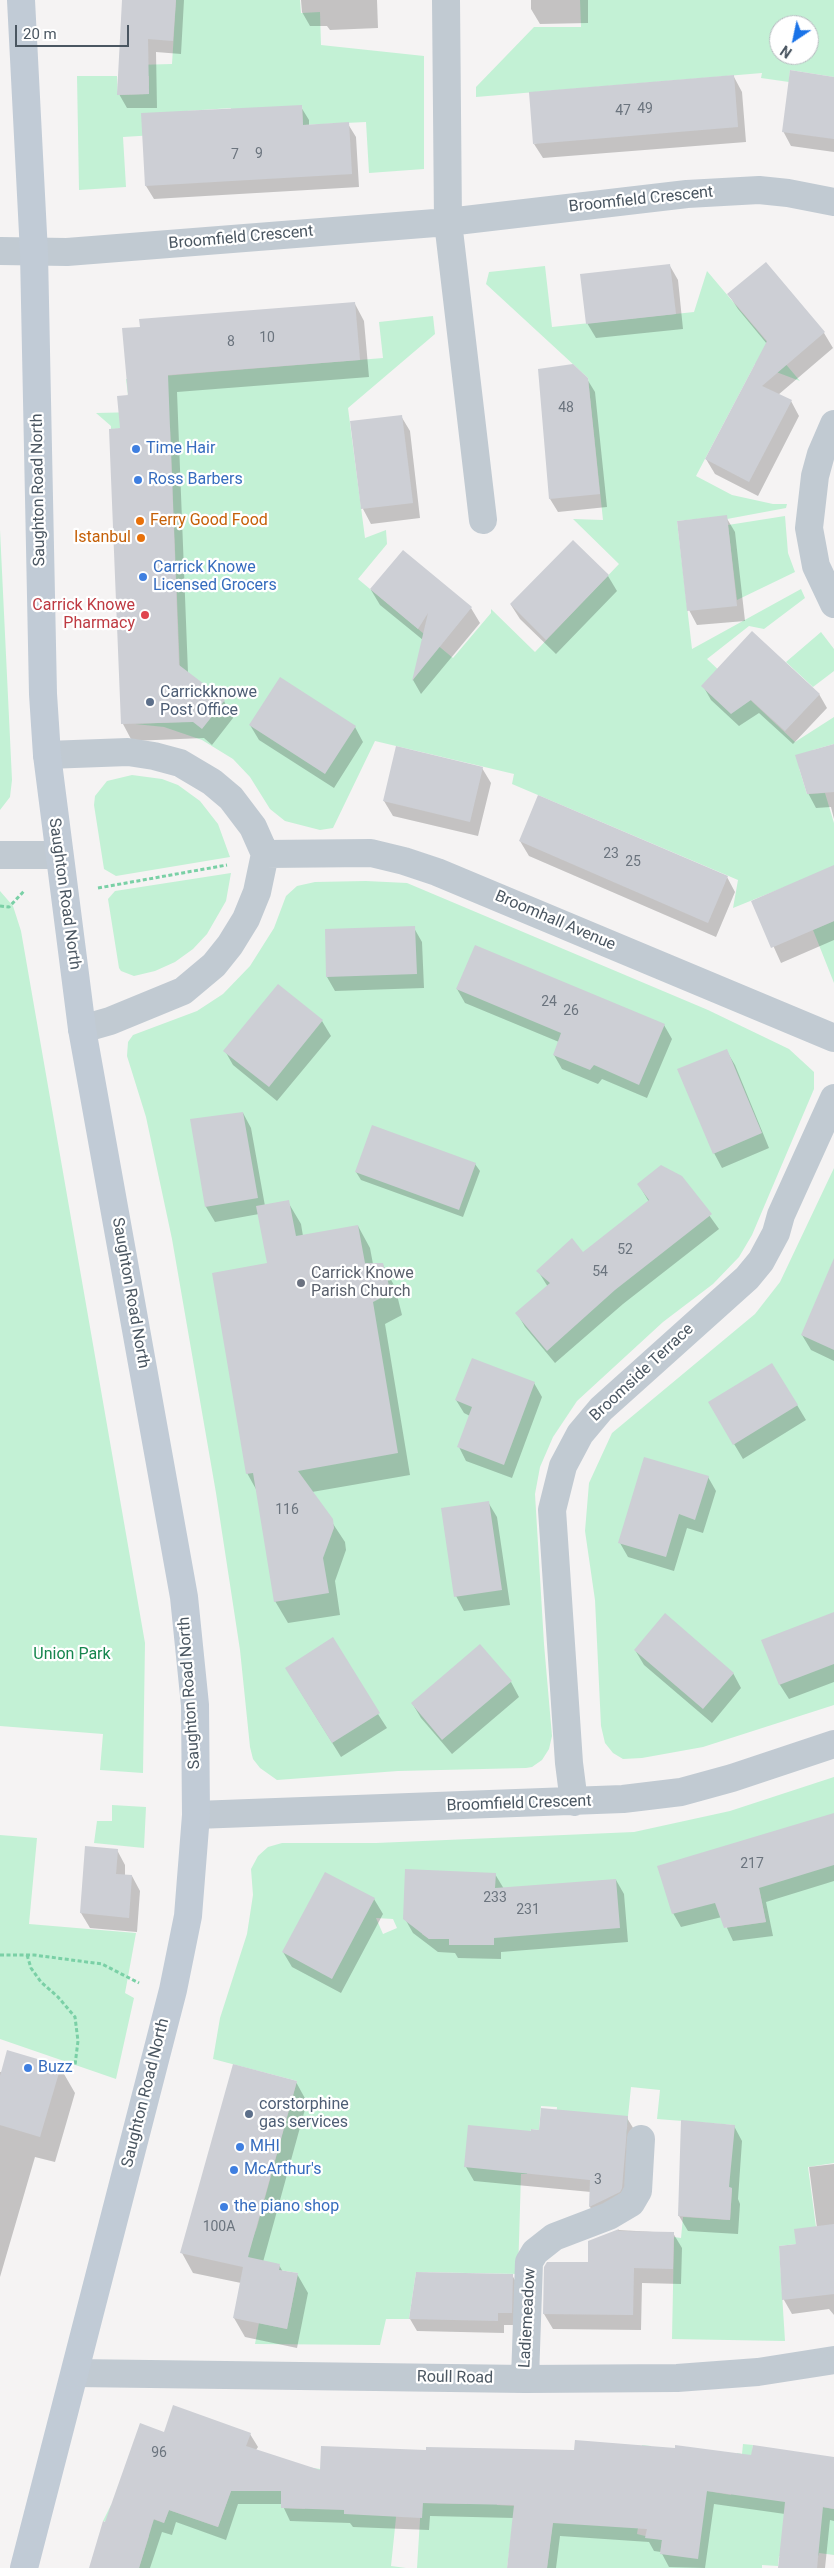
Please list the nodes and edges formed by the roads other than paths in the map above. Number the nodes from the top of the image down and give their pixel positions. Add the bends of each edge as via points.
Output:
1 (21, 0) edge
2 (446, 0) edge
3 (834, 202) edge
4 (448, 222) junction
5 (0, 251) edge
6 (34, 252) junction
7 (834, 424) edge
8 (483, 520) dead end
9 (834, 604) edge
10 (47, 755) junction
11 (265, 854) junction
12 (58, 855) junction
13 (0, 856) edge
14 (82, 1029) junction
15 (834, 1038) edge
16 (834, 1098) edge
17 (834, 1744) edge
18 (574, 1802) junction
19 (196, 1815) junction
20 (641, 2139) dead end
21 (834, 2360) edge
22 (75, 2373) junction
23 (525, 2379) junction
24 (24, 2568) edge

1 - 6 street, Saughton Road North
2 - 4 street
3 - 4 street, Broomfield Crescent via 759,190 687,194
4 - 6 street, Broomfield Crescent
4 - 8 street
5 - 6 street, Broomfield Crescent
6 - 10 street, Saughton Road North
7 - 9 street via 815,476 809,528 816,566
10 - 11 street via 128,752 180,763 207,778 231,798 253,827
10 - 12 street, Saughton Road North
11 - 14 street via 257,892 246,918 214,965 183,991
11 - 15 street, Broomhall Avenue via 371,853 404,861
12 - 13 street
12 - 14 street, Saughton Road North
14 - 19 street, Saughton Road North via 184,1597 194,1705
16 - 18 street, Broomside Terrace via 761,1261 747,1278 601,1408 576,1441 560,1473 552,1510
17 - 18 street, Broomfield Crescent via 681,1792
18 - 19 street, Broomfield Crescent
19 - 22 street, Saughton Road North via 188,1916 173,1990
20 - 23 street, Ladiemeadow via 638,2191 631,2203 599,2221 554,2237 535,2252 529,2262
21 - 23 street, Roull Road via 715,2375
22 - 23 street, Roull Road
22 - 24 street, Saughton Road North

